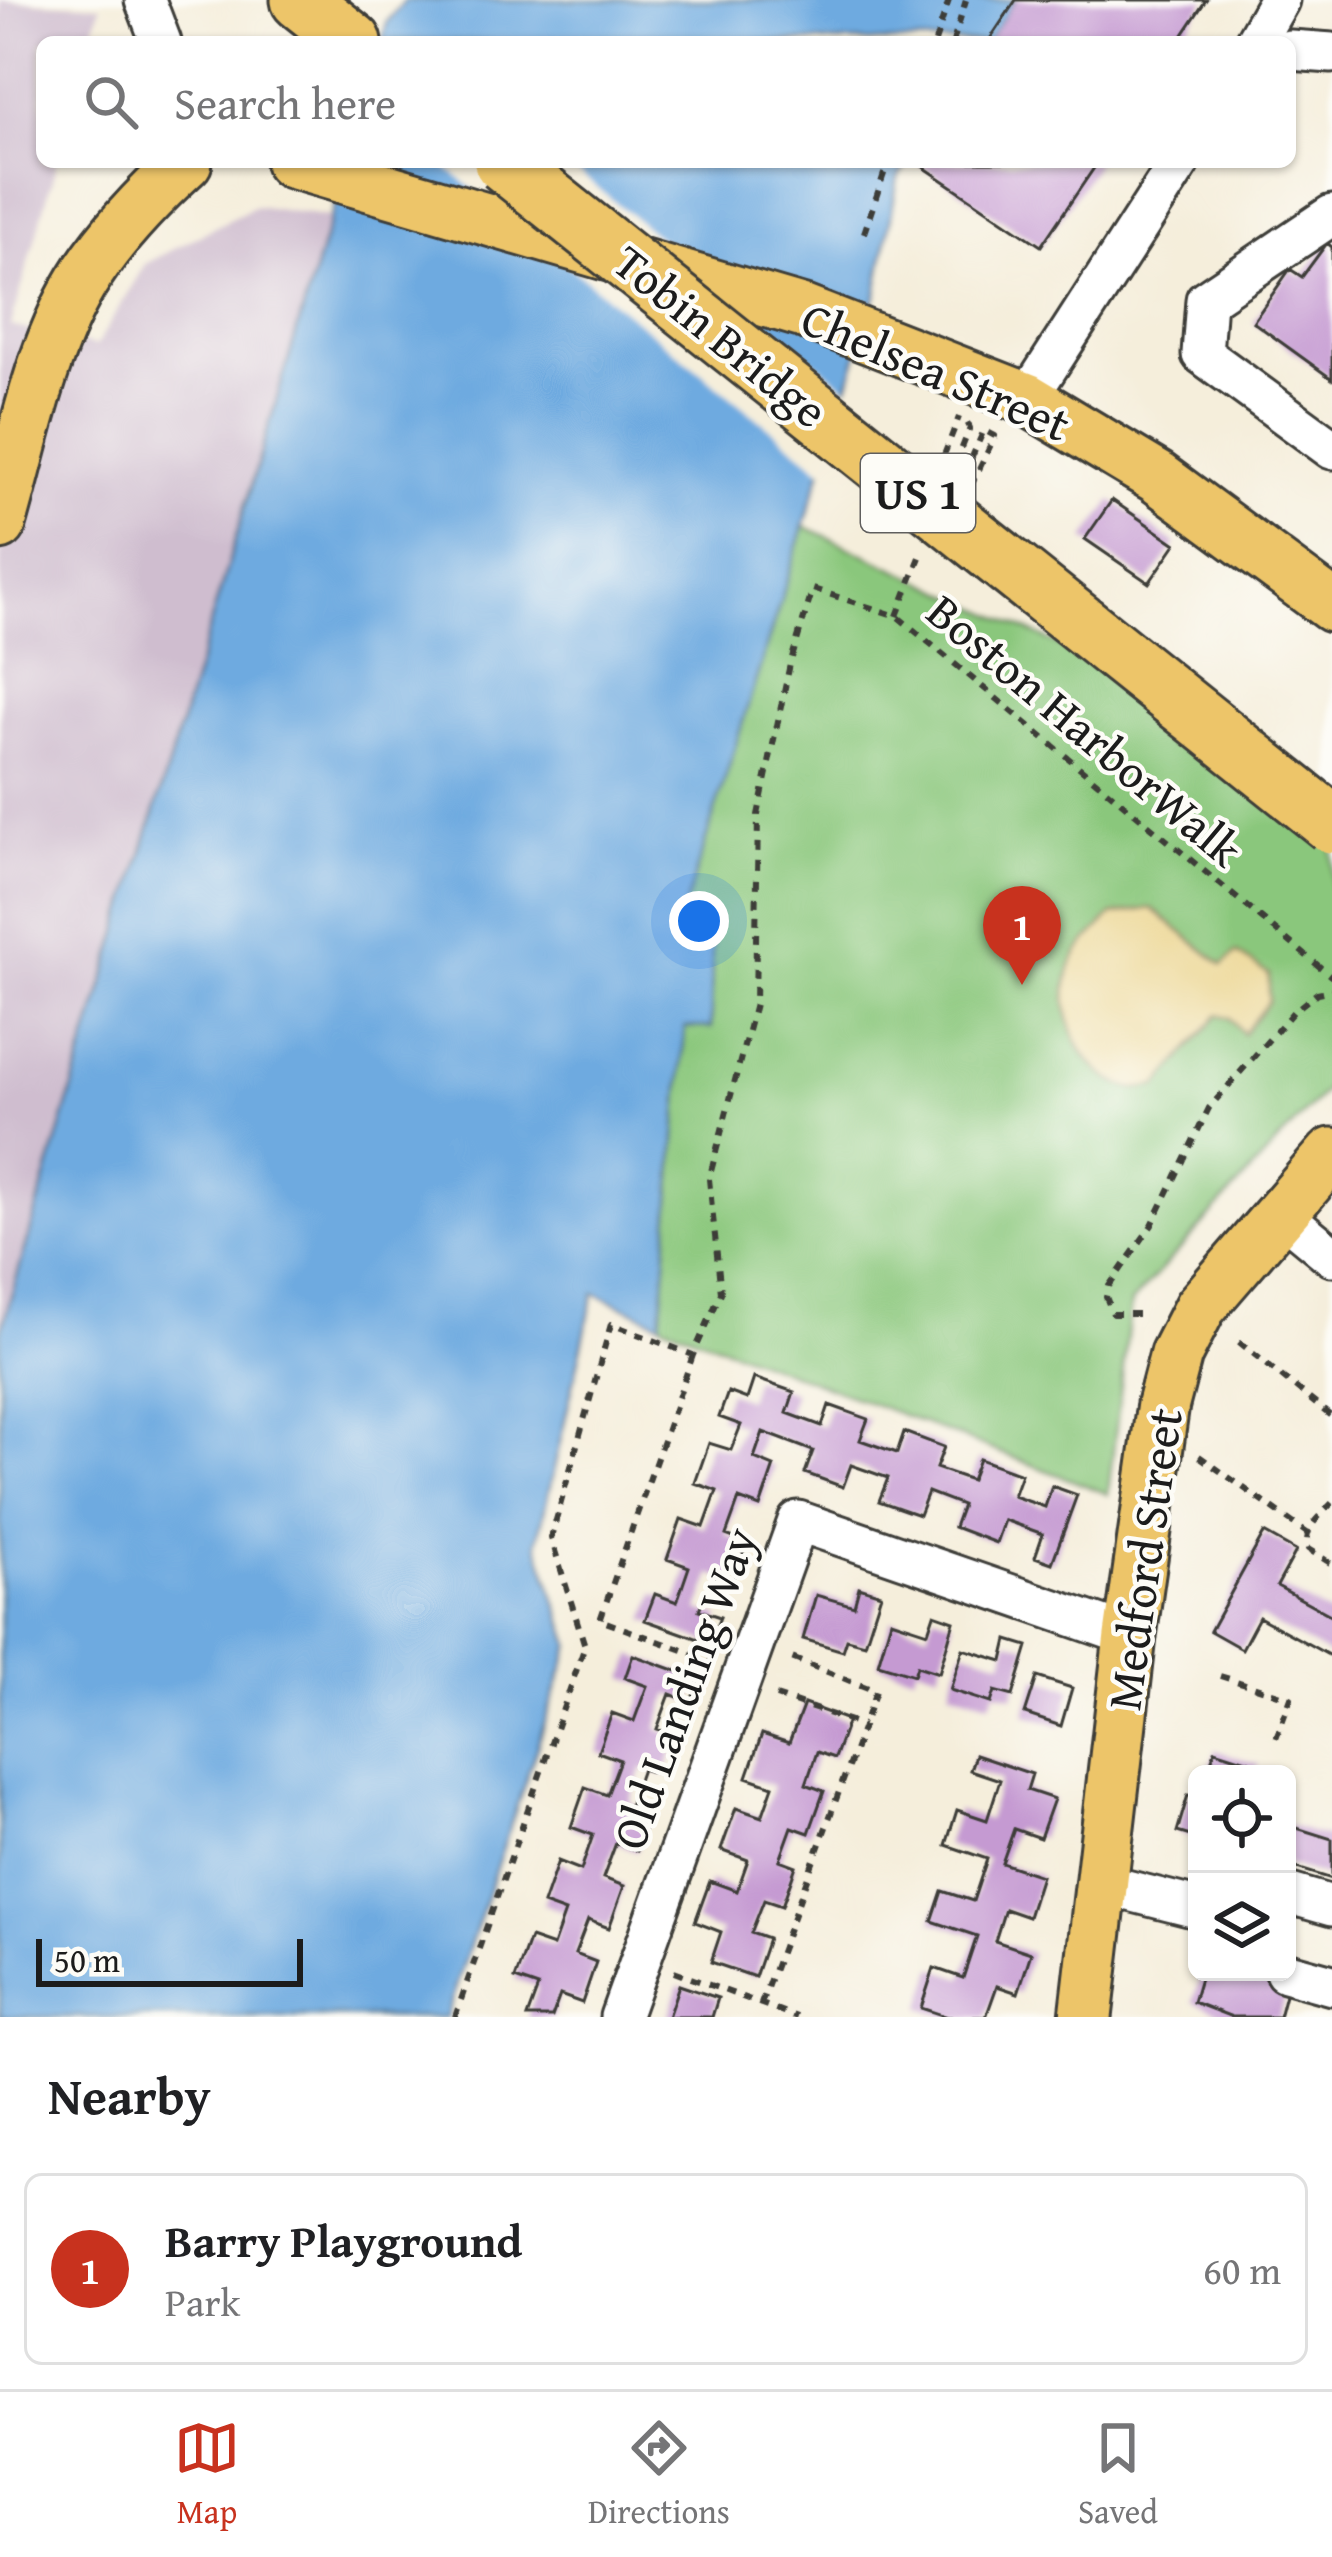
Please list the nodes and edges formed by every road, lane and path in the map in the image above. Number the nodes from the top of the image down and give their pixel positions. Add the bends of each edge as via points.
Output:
1 (145, 0) edge
2 (301, 0) edge
3 (949, 0) edge
4 (966, 0) edge
5 (1279, 0) edge
6 (159, 36) edge
7 (346, 36) edge
8 (937, 36) edge
9 (955, 36) edge
10 (1258, 36) edge
11 (1296, 50) edge
12 (1332, 53) edge
13 (180, 168) edge
14 (314, 168) edge
15 (512, 168) edge
16 (886, 168) edge
17 (1176, 168) edge
18 (1332, 214) edge
19 (864, 233) dead end
20 (1028, 399) junction
21 (1332, 449) edge
22 (938, 470) dead end
23 (965, 498) dead end
24 (0, 524) edge
25 (1332, 607) edge
26 (1332, 823) edge
27 (1332, 976) edge
28 (1332, 990) edge
29 (1332, 1154) edge
30 (1280, 1213) junction
31 (1332, 1256) edge
32 (1138, 1314) dead end
33 (1239, 1342) dead end
34 (693, 1355) junction
35 (1332, 1418) edge
36 (1199, 1456) dead end
37 (1332, 1503) edge
38 (1307, 1533) junction
39 (1332, 1564) edge
40 (1130, 1636) junction
41 (789, 1657) dead end
42 (719, 1663) dead end
43 (1220, 1676) dead end
44 (773, 1697) dead end
45 (863, 1725) junction
46 (1276, 1738) dead end
47 (1102, 1884) junction
48 (1296, 1896) edge
49 (1188, 1906) edge
50 (1332, 1906) edge
51 (671, 1970) dead end
52 (1296, 1974) edge
53 (1331, 1980) edge
54 (761, 2004) junction
55 (455, 2017) edge
56 (620, 2017) edge
57 (797, 2017) edge
58 (1086, 2017) edge

1 - 6 street
2 - 7 highway
3 - 8 path
4 - 9 path
5 - 10 street
11 - 12 street
13 - 24 main road via 86,274 44,368
14 - 20 main road, Chelsea Street, bridge via 865,332
15 - 26 highway, Tobin Bridge / US 1, bridge
16 - 19 path
17 - 20 street
18 - 21 street via 1206,300 1202,354
20 - 25 main road, Chelsea Street via 1157,477
22 - 23 path via 960,412 970,428 950,479 959,485 984,430 995,436
27 - 34 path, Boston HarborWalk via 897,616 813,589 758,815 755,1004 709,1180 722,1293
28 - 32 path via 1284,1015 1209,1108 1152,1225 1109,1286 1113,1314
29 - 30 main road, Medford Street
30 - 31 street
30 - 40 main road, Medford Street via 1200,1306 1176,1354
33 - 35 path
34 - 42 path via 600,1620
34 - 55 path via 611,1324 551,1538 585,1646
36 - 38 path
37 - 38 path
38 - 39 path via 1308,1549
40 - 47 main road, Medford Street
40 - 56 street, Old Landing Way via 798,1521
41 - 45 path via 876,1691
43 - 46 path via 1291,1698
44 - 45 path
45 - 54 path
47 - 49 street
47 - 58 main road, Medford Street
48 - 50 street
51 - 54 path
52 - 53 street
54 - 57 path

